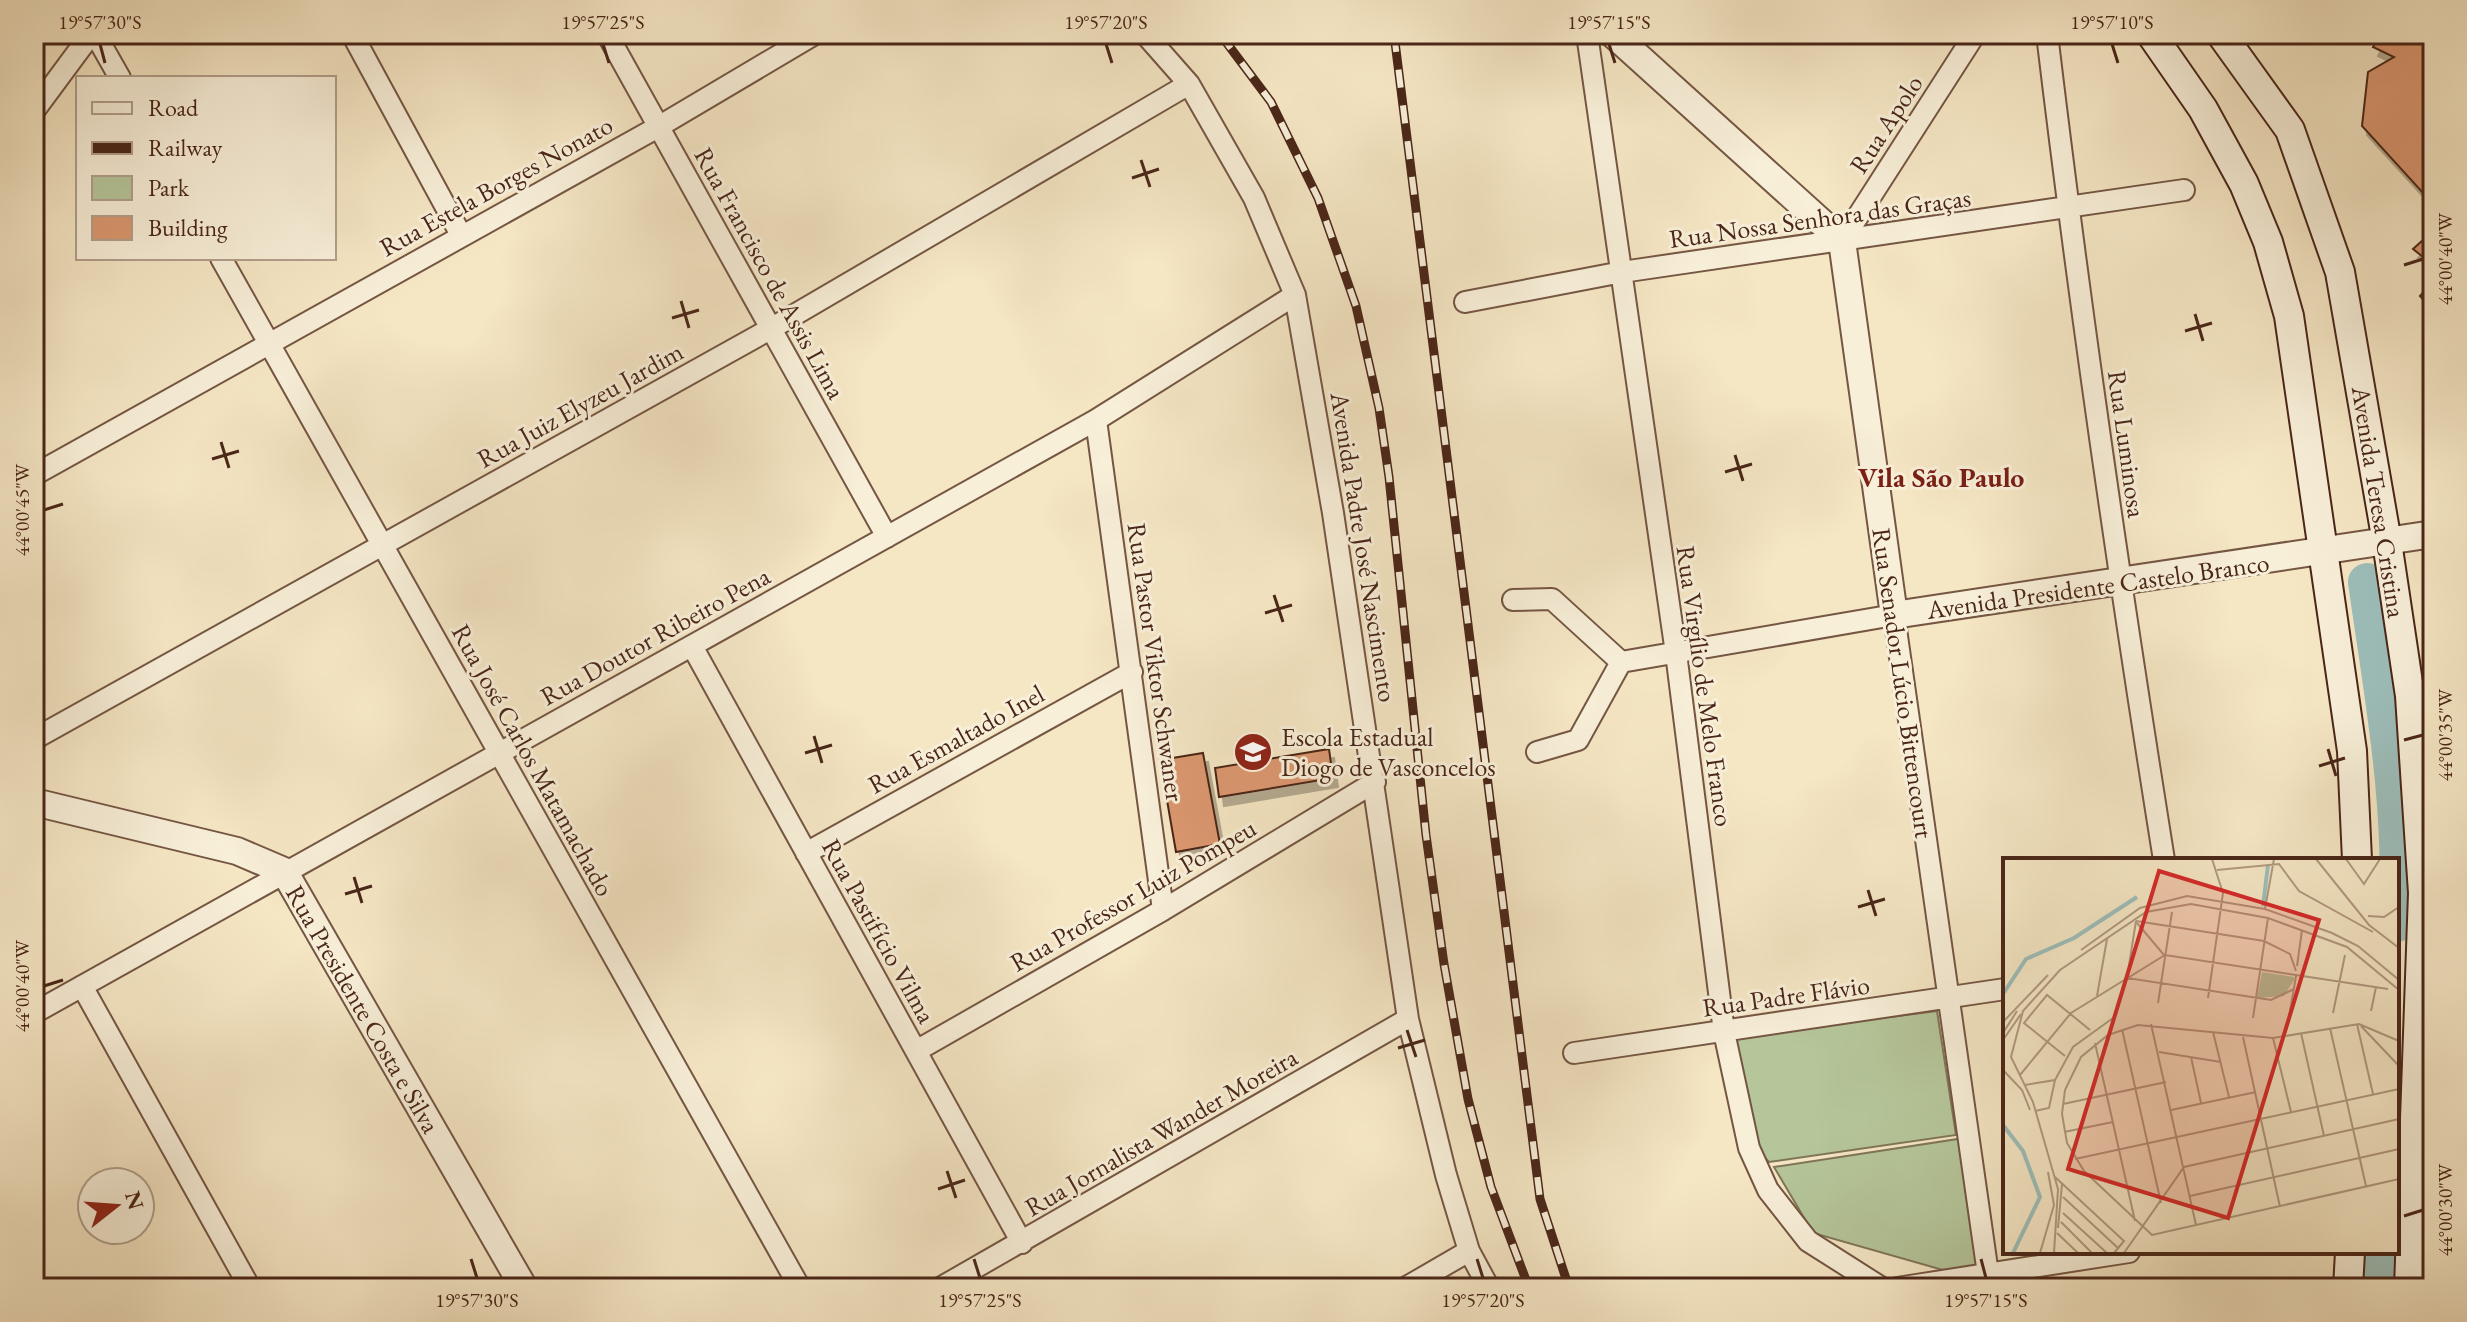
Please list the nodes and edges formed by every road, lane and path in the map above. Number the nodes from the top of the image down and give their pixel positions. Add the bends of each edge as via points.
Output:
1 (93, 34) edge
2 (352, 34) edge
3 (607, 34) edge
4 (815, 34) edge
5 (1145, 34) edge
6 (1587, 34) edge
7 (1613, 34) edge
8 (1975, 34) edge
9 (2047, 34) edge
10 (2151, 34) edge
11 (2221, 34) edge
12 (119, 76) edge
13 (1189, 84) junction
14 (34, 111) edge
15 (658, 127) junction
16 (2184, 190) dead end
17 (2068, 208) junction
18 (461, 235) junction
19 (1842, 241) junction
20 (222, 260) edge
21 (1622, 272) junction
22 (1295, 295) junction
23 (1465, 302) dead end
24 (772, 328) junction
25 (269, 343) junction
26 (1096, 420) junction
27 (34, 475) edge
28 (2433, 534) edge
29 (887, 537) junction
30 (2387, 542) junction
31 (383, 545) junction
32 (2324, 552) junction
33 (2120, 583) junction
34 (1513, 600) dead end
35 (1894, 615) junction
36 (692, 646) junction
37 (1676, 653) junction
38 (1621, 662) junction
39 (1132, 672) junction
40 (34, 739) edge
41 (1537, 752) dead end
42 (499, 753) junction
43 (1375, 782) junction
44 (34, 802) edge
45 (806, 853) junction
46 (2164, 858) edge
47 (2357, 858) edge
48 (284, 871) junction
49 (2428, 892) edge
50 (1163, 910) junction
51 (82, 986) junction
52 (2003, 989) edge
53 (1947, 999) junction
54 (34, 1013) edge
55 (1408, 1019) junction
56 (1724, 1032) junction
57 (916, 1051) junction
58 (1574, 1053) dead end
59 (1022, 1243) junction
60 (1469, 1251) junction
61 (2054, 1254) edge
62 (2117, 1254) edge
63 (2350, 1254) edge
64 (2028, 1269) junction
65 (1989, 1282) edge
66 (250, 1288) edge
67 (524, 1288) edge
68 (800, 1288) edge
69 (940, 1288) edge
70 (1405, 1288) edge
71 (1489, 1288) edge
72 (1882, 1288) edge
73 (1897, 1288) edge
74 (2348, 1288) edge
75 (2409, 1288) edge

1 - 12 street
1 - 14 street
2 - 18 street
3 - 15 street, Rua Francisco de Assis Lima
4 - 15 street, Rua Estela Borges Nonato
5 - 13 street, Avenida Padre José Nascimento
6 - 21 street, Rua Virgílio de Melo Franco
7 - 19 street
8 - 19 street, Rua Apolo
9 - 17 street, Rua Luminosa
10 - 32 main road via 2224,146 2268,242 2289,316
11 - 30 main road, Avenida Teresa Cristina via 2290,130 2340,272
13 - 22 street, Avenida Padre José Nascimento via 1254,198
13 - 24 street, Rua Juiz Elyzeu Jardim
15 - 18 street, Rua Estela Borges Nonato
15 - 24 street, Rua Francisco de Assis Lima
16 - 17 street, Rua Nossa Senhora das Graças
17 - 19 street, Rua Nossa Senhora das Graças
17 - 33 street, Rua Luminosa
18 - 25 street, Rua Estela Borges Nonato
19 - 21 street, Rua Nossa Senhora das Graças
19 - 35 street, Rua Senador Lúcio Bittencourt
20 - 25 street, Rua José Carlos Matamachado
21 - 23 street, Rua Nossa Senhora das Graças
21 - 37 street, Rua Virgílio de Melo Franco
22 - 26 street, Rua Doutor Ribeiro Pena
22 - 43 street, Avenida Padre José Nascimento
24 - 29 street, Rua Francisco de Assis Lima
24 - 31 street, Rua Juiz Elyzeu Jardim
25 - 27 street, Rua Estela Borges Nonato
25 - 31 street, Rua José Carlos Matamachado
26 - 29 street, Rua Doutor Ribeiro Pena
26 - 39 street, Rua Pastor Viktor Schwaner
28 - 30 street, Avenida Presidente Castelo Branco
29 - 36 street, Rua Doutor Ribeiro Pena
30 - 32 street, Avenida Presidente Castelo Branco
30 - 49 main road, Avenida Teresa Cristina via 2410,696
31 - 40 street, Rua Juiz Elyzeu Jardim
31 - 42 street, Rua José Carlos Matamachado
32 - 33 street, Avenida Presidente Castelo Branco
32 - 47 main road via 2352,751
33 - 35 street, Avenida Presidente Castelo Branco
33 - 46 street, Rua Luminosa
34 - 38 street via 1552,599
35 - 37 street, Avenida Presidente Castelo Branco
35 - 53 street, Rua Senador Lúcio Bittencourt
36 - 42 street, Rua Doutor Ribeiro Pena
36 - 45 street, Rua Pastifício Vilma
37 - 38 street, Avenida Presidente Castelo Branco
37 - 56 street, Rua Virgílio de Melo Franco
38 - 41 street via 1578,740
39 - 45 street, Rua Esmaltado Inel
39 - 50 street, Rua Pastor Viktor Schwaner
42 - 48 street, Rua Doutor Ribeiro Pena
42 - 68 street, Rua José Carlos Matamachado
43 - 50 street, Rua Professor Luiz Pompeu
43 - 55 street, Avenida Padre José Nascimento
44 - 48 street, Rua Presidente Costa e Silva via 237,851
45 - 57 street, Rua Pastifício Vilma
48 - 51 street, Rua Doutor Ribeiro Pena
48 - 67 street, Rua Presidente Costa e Silva
49 - 75 main road, Avenida Teresa Cristina
50 - 57 street, Rua Professor Luiz Pompeu
51 - 54 street, Rua Doutor Ribeiro Pena
51 - 66 street
52 - 53 street, Rua Padre Flávio
53 - 56 street, Rua Padre Flávio
53 - 65 street, Rua Senador Lúcio Bittencourt
55 - 59 street, Rua Jornalista Wander Moreira
55 - 60 street, Avenida Padre José Nascimento
56 - 58 street, Rua Padre Flávio
56 - 72 street, Rua Virgílio de Melo Franco via 1749,1148 1768,1190 1808,1241
57 - 59 street, Rua Pastifício Vilma
59 - 69 street, Rua Jornalista Wander Moreira
60 - 70 street
60 - 71 street, Avenida Padre José Nascimento
61 - 64 street
62 - 64 street
63 - 74 main road
64 - 65 street
65 - 73 street

